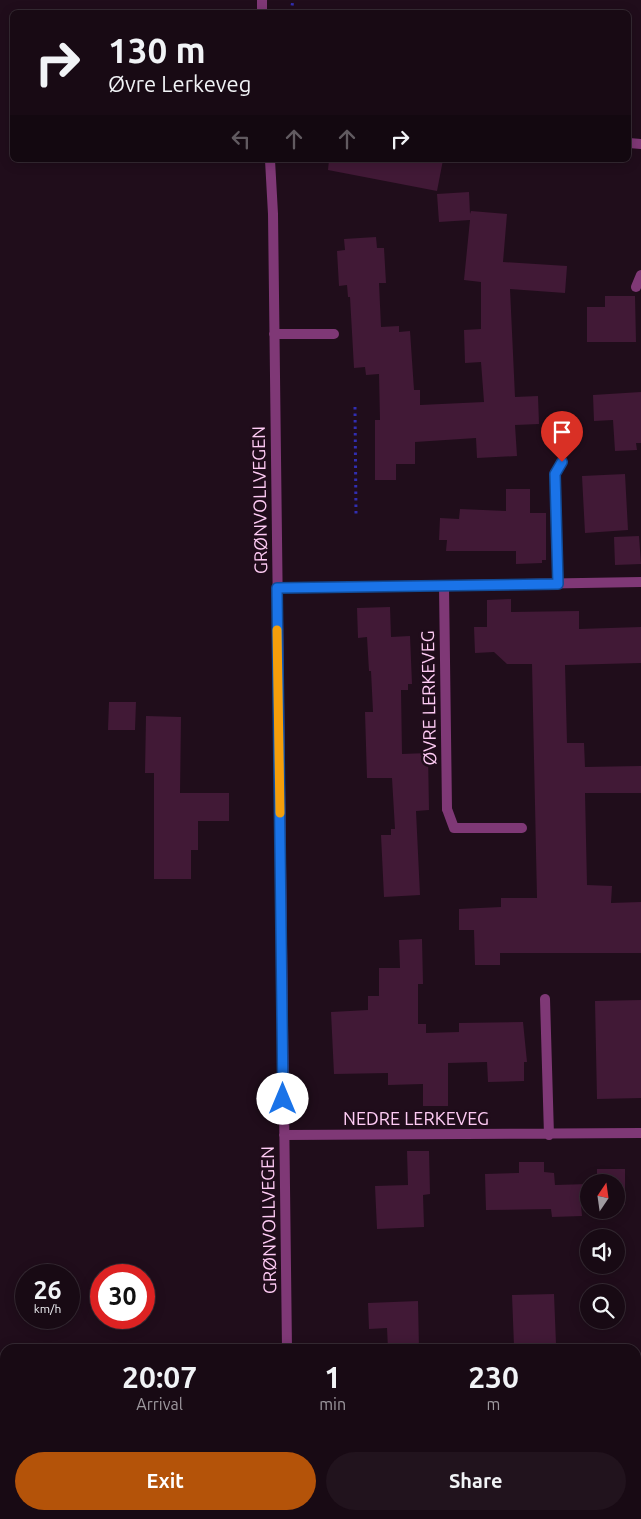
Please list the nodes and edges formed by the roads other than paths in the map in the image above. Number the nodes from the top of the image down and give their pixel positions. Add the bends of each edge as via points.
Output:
1 (270, 162) edge
2 (641, 275) edge
3 (636, 287) dead end
4 (274, 334) junction
5 (334, 334) dead end
6 (562, 462) dead end
7 (641, 582) edge
8 (558, 584) junction
9 (444, 586) junction
10 (277, 588) junction
11 (522, 828) dead end
12 (545, 998) dead end
13 (641, 1133) edge
14 (284, 1135) junction
15 (549, 1135) junction
16 (287, 1344) edge

1 - 4 street, GRØNVOLLVEGEN
2 - 3 street
4 - 5 street
4 - 10 street, GRØNVOLLVEGEN
6 - 8 street via 555,474
7 - 8 street
8 - 9 street
9 - 10 street
9 - 11 street, ØVRE LERKEVEG via 447,809 454,828
10 - 14 street, GRØNVOLLVEGEN
12 - 15 street
13 - 15 street, NEDRE LERKEVEG
14 - 15 street, NEDRE LERKEVEG
14 - 16 street, GRØNVOLLVEGEN

